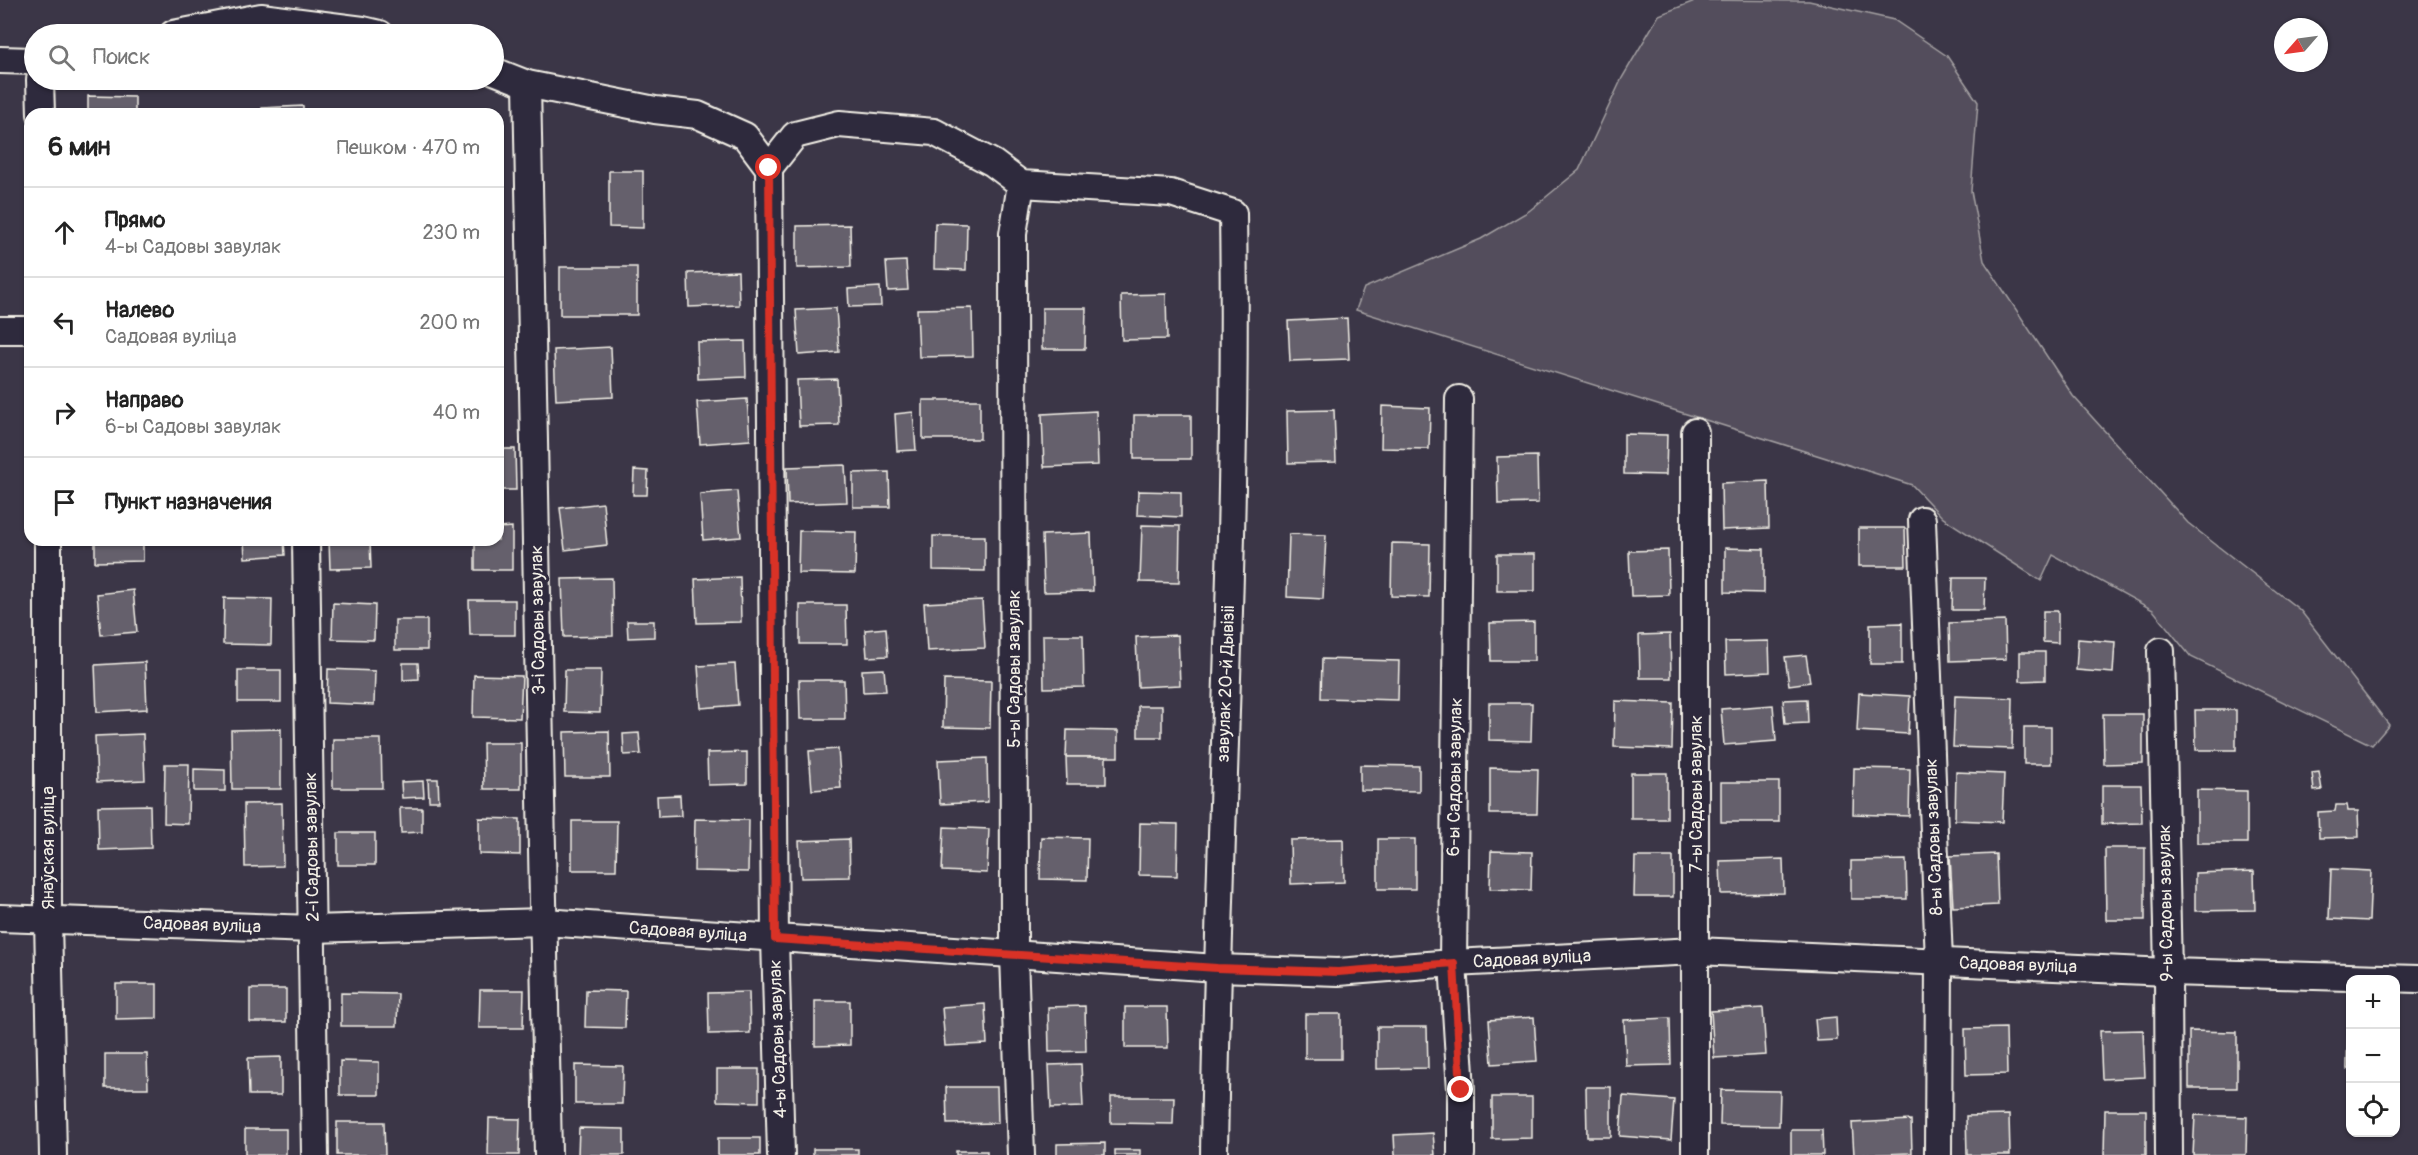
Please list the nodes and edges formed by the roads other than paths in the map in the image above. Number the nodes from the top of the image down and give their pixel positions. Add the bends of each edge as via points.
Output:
1 (225, 24) edge
2 (316, 24) edge
3 (0, 60) edge
4 (24, 61) edge
5 (504, 75) edge
6 (527, 84) junction
7 (40, 90) edge
8 (41, 108) edge
9 (769, 168) junction
10 (1021, 184) junction
11 (0, 330) edge
12 (24, 330) edge
13 (1459, 399) dead end
14 (1695, 432) dead end
15 (1922, 520) dead end
16 (48, 546) edge
17 (306, 546) edge
18 (2161, 651) dead end
19 (0, 918) edge
20 (48, 920) junction
21 (544, 922) junction
22 (313, 929) junction
23 (775, 939) junction
24 (1696, 951) junction
25 (1014, 955) junction
26 (1939, 962) junction
27 (1454, 963) junction
28 (1217, 968) junction
29 (2168, 972) junction
30 (2418, 979) edge
31 (53, 1155) edge
32 (315, 1155) edge
33 (548, 1155) edge
34 (781, 1155) edge
35 (1021, 1155) edge
36 (1214, 1155) edge
37 (1461, 1155) edge
38 (1695, 1155) edge
39 (1938, 1155) edge
40 (2169, 1155) edge

1 - 2 street via 261,17
3 - 4 street
5 - 6 street
6 - 9 street via 698,116 745,136
6 - 21 street, 3-і Садовы завулак
7 - 8 street
9 - 10 street via 795,135 839,124 934,132 993,163
9 - 23 street, 4-ы Садовы завулак
10 - 25 street, 5-ы Садовы завулак via 1014,234
10 - 28 street, завулак 20-й Дывізіі via 1171,193 1233,213 1235,359
11 - 12 street
13 - 27 street, 6-ы Садовы завулак
14 - 24 street, 7-ы Садовы завулак
15 - 26 street, 8-ы Садовы завулак
16 - 20 street, Янаўская вуліца
17 - 22 street, 2-і Садовы завулак
18 - 29 street, 9-ы Садовы завулак
19 - 20 street, Садовая вуліца
20 - 22 street, Садовая вуліца
20 - 31 street, Янаўская вуліца
21 - 22 street, Садовая вуліца
21 - 23 street, Садовая вуліца
21 - 33 street, 3-і Садовы завулак
22 - 32 street, 2-і Садовы завулак
23 - 25 street, Садовая вуліца
23 - 34 street, 4-ы Садовы завулак
24 - 26 street, Садовая вуліца
24 - 27 street, Садовая вуліца
24 - 38 street, 7-ы Садовы завулак
25 - 28 street, Садовая вуліца
25 - 35 street, 5-ы Садовы завулак
26 - 29 street, Садовая вуліца
26 - 39 street, 8-ы Садовы завулак
27 - 28 street, Садовая вуліца via 1338,972
27 - 37 street, 6-ы Садовы завулак
28 - 36 street, завулак 20-й Дывізіі
29 - 30 street, Садовая вуліца
29 - 40 street, 9-ы Садовы завулак

